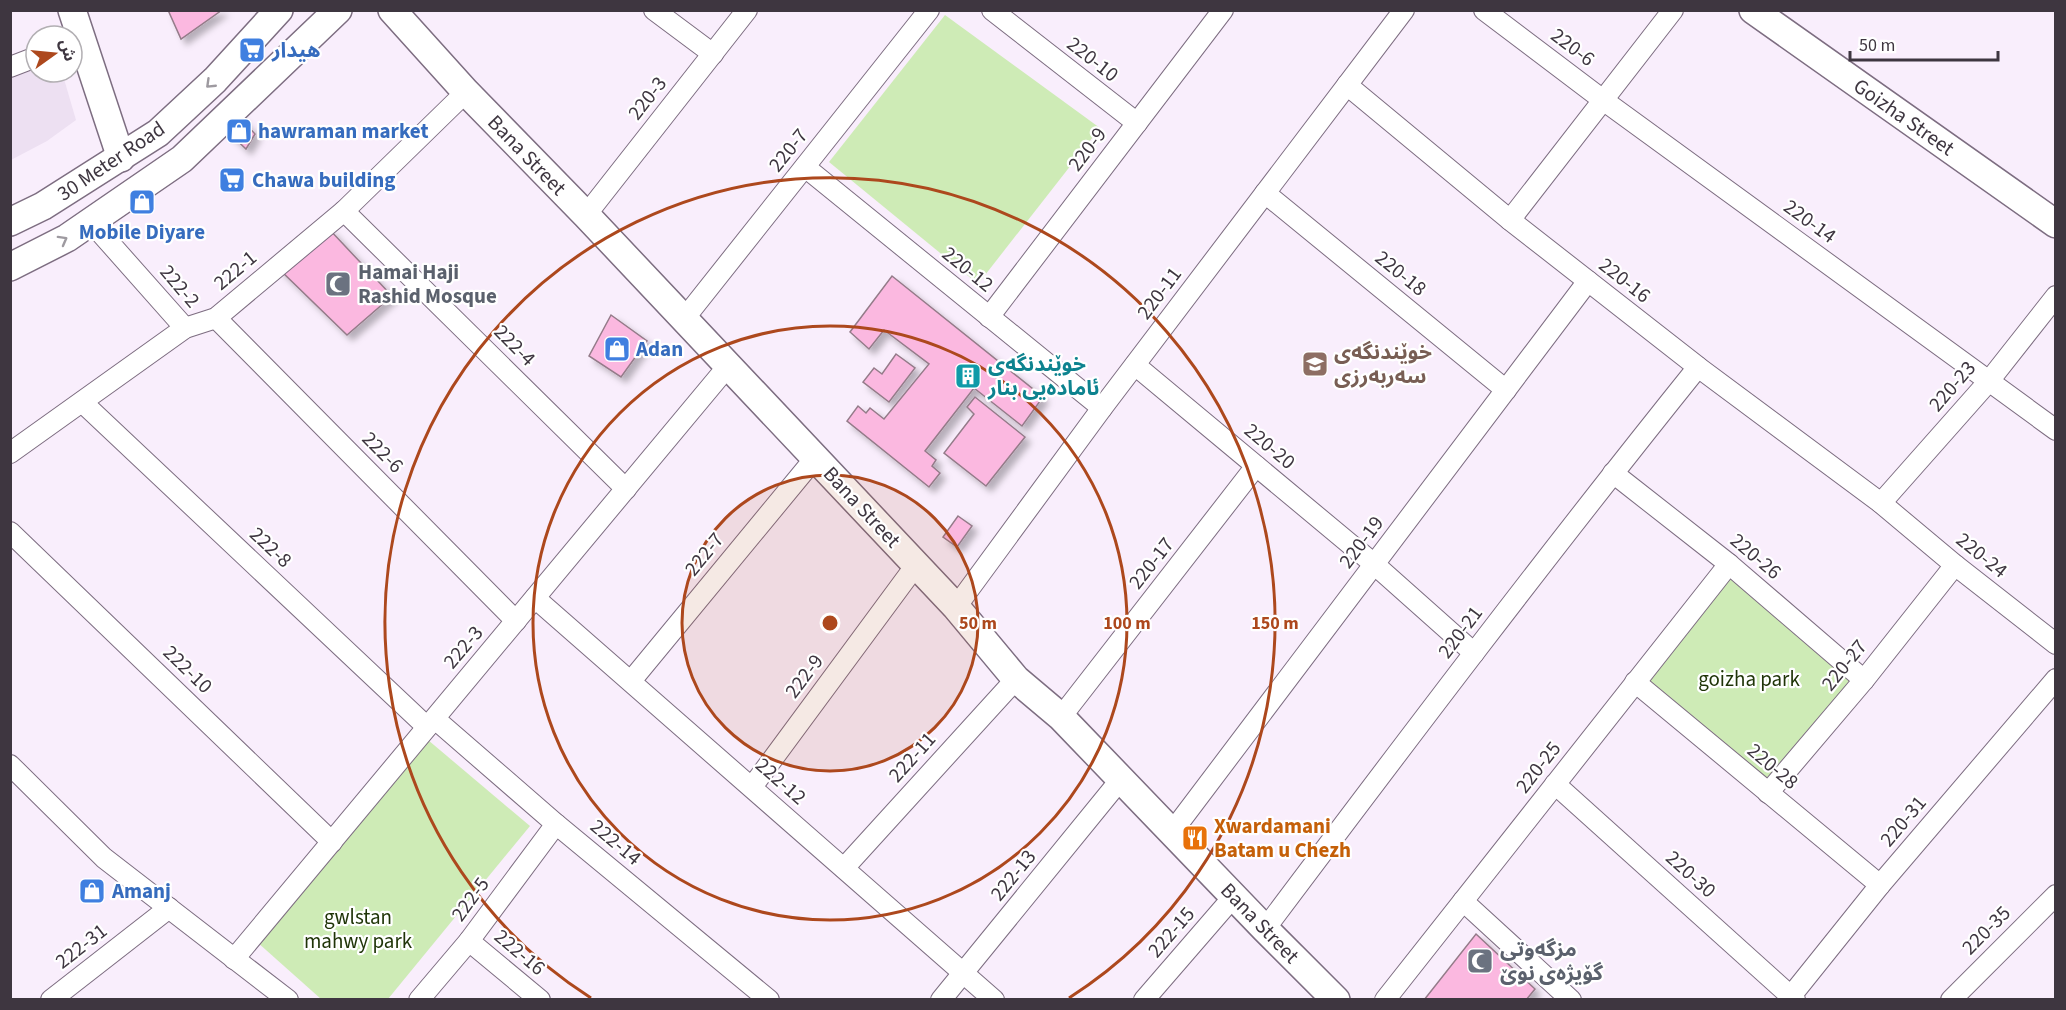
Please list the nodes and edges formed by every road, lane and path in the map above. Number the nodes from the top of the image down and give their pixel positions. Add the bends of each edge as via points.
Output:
1 (338, 10) edge
2 (392, 10) edge
3 (654, 10) edge
4 (747, 10) edge
5 (929, 10) edge
6 (992, 10) edge
7 (1223, 10) edge
8 (1404, 10) edge
9 (1485, 10) edge
10 (1673, 10) edge
11 (1753, 10) edge
12 (276, 12) edge
13 (239, 53) junction
14 (713, 54) junction
15 (84, 61) edge
16 (265, 81) junction
17 (1347, 85) junction
18 (466, 92) junction
19 (1603, 100) junction
20 (1137, 123) junction
21 (120, 158) junction
22 (805, 167) junction
23 (1265, 193) junction
24 (344, 211) junction
25 (586, 215) junction
26 (1510, 220) junction
27 (10, 222) edge
28 (91, 222) junction
29 (2055, 224) edge
30 (10, 267) edge
31 (1588, 281) junction
32 (2055, 296) edge
33 (989, 317) junction
34 (216, 318) junction
35 (684, 319) junction
36 (185, 328) junction
37 (1135, 364) junction
38 (728, 366) junction
39 (1698, 367) junction
40 (1989, 381) junction
41 (1506, 390) junction
42 (82, 402) junction
43 (1102, 408) junction
44 (2055, 430) edge
45 (10, 453) edge
46 (815, 458) junction
47 (1256, 466) junction
48 (1613, 473) junction
49 (626, 489) junction
50 (1881, 503) junction
51 (10, 532) edge
52 (1374, 564) junction
53 (1729, 564) junction
54 (916, 565) junction
55 (1955, 565) junction
56 (535, 598) junction
57 (956, 607) junction
58 (516, 621) junction
59 (2055, 644) edge
60 (1474, 652) junction
61 (1016, 679) junction
62 (2055, 679) edge
63 (1864, 680) junction
64 (631, 681) junction
65 (1635, 682) junction
66 (1062, 717) junction
67 (431, 723) junction
68 (10, 765) edge
69 (1120, 779) junction
70 (1555, 784) junction
71 (752, 787) junction
72 (1768, 793) junction
73 (556, 824) junction
74 (1172, 832) junction
75 (332, 842) junction
76 (844, 868) junction
77 (1880, 885) junction
78 (2055, 895) edge
79 (1234, 896) junction
80 (1463, 901) junction
81 (169, 908) junction
82 (1265, 929) junction
83 (469, 941) junction
84 (234, 959) junction
85 (964, 973) junction
86 (273, 996) edge
87 (1332, 998) edge
88 (1792, 998) edge
89 (51, 999) edge
90 (419, 999) edge
91 (540, 999) edge
92 (769, 999) edge
93 (941, 999) edge
94 (994, 999) edge
95 (1144, 999) edge
96 (1385, 999) edge
97 (1571, 999) edge
98 (1951, 999) edge

1 - 16 street, 30 Meter Road
2 - 18 street, Bana Street
3 - 14 street
4 - 14 street, 220-3
5 - 22 street, 220-7
6 - 20 street, 220-10
7 - 20 street, 220-9
8 - 17 street, 220-11
9 - 19 street, 220-6
10 - 19 street
11 - 29 street, Goizha Street
12 - 13 street, 30 Meter Road
13 - 16 street
13 -> 21 street, 30 Meter Road via 158,133
14 - 25 street, 220-3
15 - 21 street
16 - 28 street, 30 Meter Road via 182,159
17 - 23 street, 220-11
17 - 26 street, 220-16
18 - 24 street, 222-1
18 - 25 street, Bana Street
19 - 26 street
19 - 40 street, 220-14
20 - 33 street, 220-9
21 - 27 street, 30 Meter Road
22 - 33 street, 220-12
22 - 35 street, 220-7
23 - 37 street, 220-11
23 - 41 street, 220-18
24 - 34 street, 222-1
24 - 49 street, 222-4
25 - 35 street, Bana Street
26 - 31 street, 220-16
30 -> 28 street, 30 Meter Road
28 - 36 street, 222-2
31 - 39 street, 220-16
31 - 41 street, 220-19
32 - 40 street, 220-23
33 - 43 street, 220-12
34 - 36 street, 222-1
34 - 58 street, 222-6
35 - 38 street, Bana Street
36 - 42 street, 222-1
37 - 43 street, 220-11
37 - 47 street, 220-20
38 - 46 street, Bana Street
38 - 49 street, 222-3
39 - 48 street, 220-21
39 - 50 street, 220-16
40 - 44 street, 220-14
40 - 50 street, 220-23
41 - 52 street, 220-19
42 - 45 street, 222-1
42 - 67 street, 222-8
43 - 57 street, 220-11
46 - 54 street, Bana Street
46 - 64 street, 222-7
47 - 52 street, 220-20
47 - 66 street, 220-17
48 - 53 street, 220-26
48 - 60 street, 220-21
49 - 56 street, 222-3
50 - 55 street, 220-24
51 - 75 street, 222-10
52 - 60 street, 220-20
52 - 74 street, 220-19
53 - 63 street, 220-26
53 - 65 street, 220-25
54 - 57 street, Bana Street
54 - 71 street, 222-9
55 - 59 street, 220-24
55 - 63 street, 220-27
56 - 58 street, 222-3
56 - 64 street, 222-12
57 - 61 street, Bana Street
58 - 67 street, 222-3
60 - 82 street, 220-21
61 - 66 street, Bana Street
61 - 76 street, 222-11
62 - 77 street, 220-31
63 - 72 street, 220-27
64 - 71 street, 222-12
65 - 70 street, 220-25
65 - 72 street, 220-28
66 - 69 street, Bana Street
67 - 73 street, 222-14
67 - 75 street, 222-3
68 - 81 street via 104,858
69 - 74 street, Bana Street
69 - 85 street, 222-13
70 - 80 street, 220-25
70 - 88 street, 220-30
71 - 76 street, 222-12
72 - 77 street, 220-28
73 - 83 street, 222-5
73 - 92 street, 222-14
74 - 79 street, Bana Street
75 - 84 street, 222-3
76 - 85 street, 222-12
77 - 88 street, 220-31
78 - 98 street, 220-35
79 - 82 street, Bana Street
79 - 95 street, 222-15
80 - 96 street, 220-25
80 - 97 street
81 - 84 street
81 - 89 street, 222-31
82 - 87 street, Bana Street
83 - 90 street, 222-5
83 - 91 street, 222-16
84 - 86 street
85 - 93 street, 222-13
85 - 94 street, 222-12

